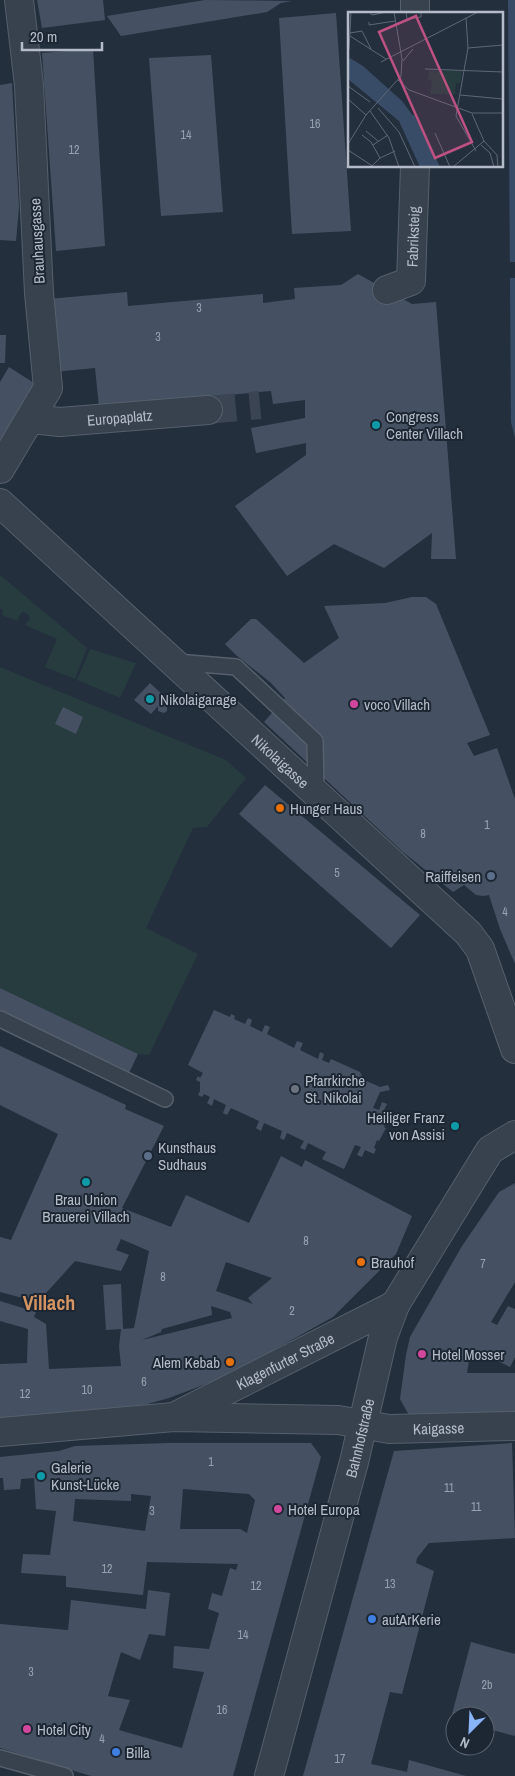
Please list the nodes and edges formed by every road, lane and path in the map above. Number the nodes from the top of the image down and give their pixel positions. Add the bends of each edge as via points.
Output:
1 (18, 0) edge
2 (414, 168) edge
3 (387, 290) dead end
4 (208, 410) tunnel mouth
5 (30, 419) junction
6 (0, 469) edge
7 (0, 503) edge
8 (172, 662) junction
9 (316, 794) junction
10 (0, 1019) edge
11 (515, 1049) edge
12 (165, 1099) dead end
13 (515, 1135) edge
14 (395, 1305) junction
15 (174, 1417) junction
16 (363, 1426) junction
17 (515, 1426) edge
18 (0, 1432) edge
19 (0, 1758) edge
20 (65, 1776) edge
21 (269, 1776) edge

1 - 5 street, Brauhausgasse via 29,85 39,293 48,388
2 - 3 street, Fabriksteig via 411,281
4 - 5 street, Europaplatz via 60,422
5 - 6 street, Brauhausgasse
7 - 8 street, Nikolaigasse
8 - 9 street, Nikolaigasse
8 - 9 lane via 236,667 314,741
9 - 11 street, Nikolaigasse via 468,933 480,949
10 - 12 lane
13 - 14 street, Bahnhofstraße via 490,1150
14 - 15 street, Klagenfurter Straße
14 - 16 street, Bahnhofstraße via 383,1337
15 - 16 street, Klagenfurter Straße via 338,1420
15 - 18 street, Klagenfurter Straße
16 - 17 street, Kaigasse via 389,1429
16 - 21 street, Bahnhofstraße
19 - 20 lane

